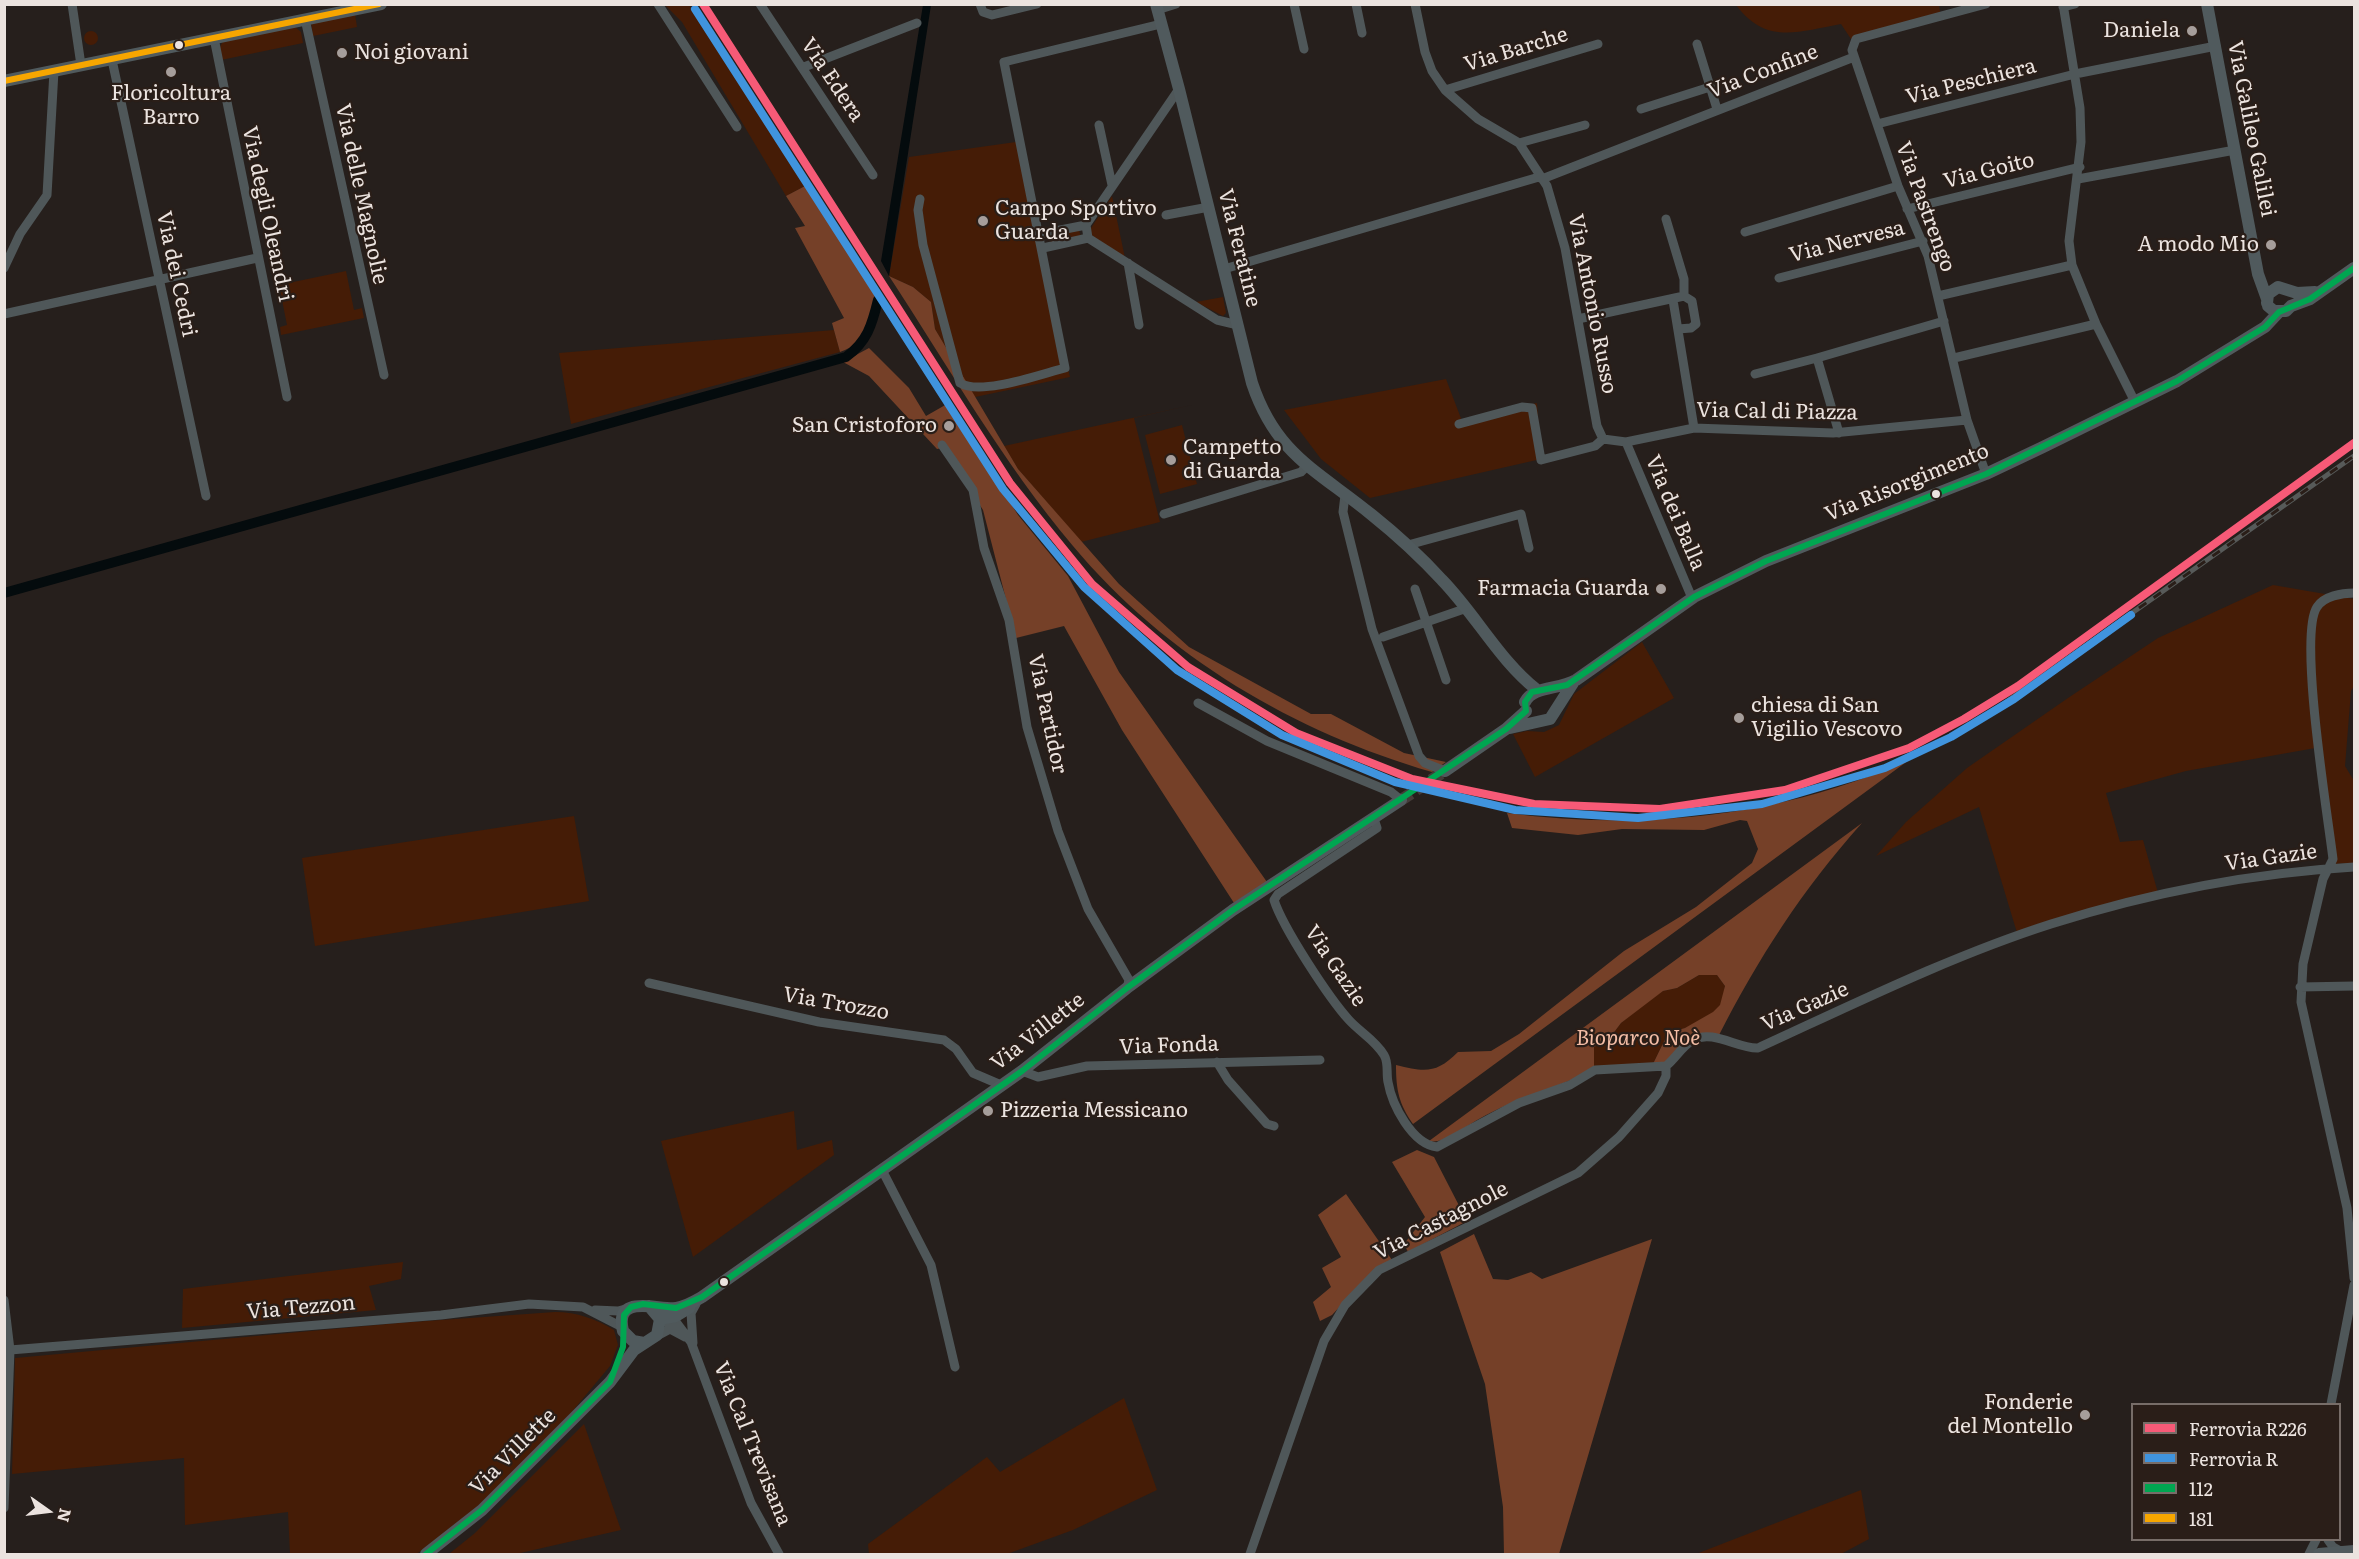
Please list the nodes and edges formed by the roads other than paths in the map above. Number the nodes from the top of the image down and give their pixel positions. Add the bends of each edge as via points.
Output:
1 (72, 4) edge
2 (381, 4) edge
3 (658, 4) edge
4 (760, 4) edge
5 (980, 4) edge
6 (1037, 4) edge
7 (1176, 4) edge
8 (1294, 4) edge
9 (1356, 4) edge
10 (1415, 4) edge
11 (1986, 4) edge
12 (2075, 4) edge
13 (2207, 4) edge
14 (2063, 6) edge
15 (1156, 7) edge
16 (305, 19) junction
17 (917, 23) dead end
18 (1161, 24) junction
19 (1362, 33) dead end
20 (214, 38) junction
21 (1598, 44) dead end
22 (1697, 44) dead end
23 (2216, 46) junction
24 (1304, 49) dead end
25 (1854, 57) junction
26 (112, 60) junction
27 (81, 65) junction
28 (804, 67) junction
29 (54, 71) junction
30 (2075, 74) junction
31 (4, 81) edge
32 (1710, 87) junction
33 (1179, 89) junction
34 (1445, 90) junction
35 (1641, 109) dead end
36 (1717, 109) junction
37 (1876, 124) junction
38 (1099, 125) dead end
39 (1584, 125) dead end
40 (737, 127) dead end
41 (1519, 143) junction
42 (2235, 150) junction
43 (2080, 167) junction
44 (873, 175) dead end
45 (1540, 178) junction
46 (2078, 179) junction
47 (1113, 185) junction
48 (1898, 186) junction
49 (920, 199) dead end
50 (1209, 207) junction
51 (1907, 209) junction
52 (1166, 215) dead end
53 (1666, 219) dead end
54 (1086, 225) junction
55 (1744, 232) dead end
56 (1040, 234) junction
57 (1088, 238) junction
58 (1923, 241) junction
59 (1043, 248) junction
60 (257, 258) junction
61 (2257, 261) junction
62 (1128, 263) junction
63 (2072, 265) junction
64 (4, 268) edge
65 (2355, 268) edge
66 (1224, 269) junction
67 (1779, 278) dead end
68 (158, 280) junction
69 (2284, 289) junction
70 (2318, 292) junction
71 (1684, 296) junction
72 (1938, 296) junction
73 (1673, 300) junction
74 (2271, 306) junction
75 (2291, 306) junction
76 (4, 314) edge
77 (1578, 318) junction
78 (1944, 321) junction
79 (2096, 324) junction
80 (1139, 325) dead end
81 (1238, 325) junction
82 (1678, 329) junction
83 (1817, 358) junction
84 (1954, 358) junction
85 (1755, 374) dead end
86 (384, 375) dead end
87 (287, 397) dead end
88 (2135, 402) junction
89 (1967, 420) junction
90 (1458, 424) dead end
91 (1694, 428) junction
92 (1839, 433) junction
93 (1604, 439) junction
94 (1626, 442) junction
95 (942, 445) dead end
96 (1306, 467) junction
97 (1986, 474) junction
98 (1345, 495) junction
99 (206, 496) dead end
100 (1164, 514) dead end
101 (1408, 545) junction
102 (1529, 548) dead end
103 (1415, 589) dead end
104 (2355, 593) edge
105 (1692, 598) junction
106 (1467, 608) junction
107 (1426, 622) junction
108 (1383, 637) dead end
109 (1515, 672) junction
110 (1446, 680) dead end
111 (1576, 680) junction
112 (1541, 690) junction
113 (1198, 703) dead end
114 (1526, 706) junction
115 (1557, 709) junction
116 (1539, 722) junction
117 (1506, 729) junction
118 (1445, 771) joint
119 (1401, 800) joint
120 (1374, 819) junction
121 (2355, 867) edge
122 (2329, 868) junction
123 (649, 983) dead end
124 (2355, 986) edge
125 (2300, 987) junction
126 (1127, 988) junction
127 (1320, 1060) dead end
128 (1217, 1062) junction
129 (1666, 1066) junction
130 (1022, 1071) junction
131 (1001, 1086) junction
132 (1274, 1126) dead end
133 (882, 1170) junction
134 (2355, 1278) edge
135 (2355, 1285) edge
136 (701, 1297) junction
137 (4, 1300) edge
138 (649, 1306) junction
139 (631, 1307) junction
140 (594, 1310) junction
141 (660, 1320) junction
142 (624, 1331) junction
143 (649, 1341) junction
144 (692, 1344) junction
145 (10, 1350) junction
146 (955, 1367) dead end
147 (618, 1369) junction
148 (2331, 1403) edge
149 (4, 1509) edge
150 (2329, 1541) edge
151 (2343, 1553) edge
152 (426, 1554) edge
153 (779, 1554) edge
154 (1250, 1554) edge
155 (2319, 1554) edge

1 - 27 street
2 - 16 street
3 - 40 street
4 - 28 street, Via Edera
5 - 6 street via 984,12 992,15
7 - 15 street
8 - 24 street
9 - 19 street
10 - 34 street, Via Barche via 1431,71
11 - 25 street via 1856,39 1852,44
12 - 14 street
13 - 23 street, Via Galileo Galilei
14 - 30 street
15 - 18 street, Via Feratine
16 - 20 street
16 - 86 street, Via delle Magnolie
17 - 28 street
18 - 33 street, Via Feratine
18 - 56 street via 1004,62
20 - 26 street
20 - 60 street, Via degli Oleandri
21 - 34 street, Via Barche
22 - 32 street
23 - 30 street, Via Peschiera
23 - 42 street, Via Galileo Galilei
25 - 36 street, Via Confine
25 - 37 street, Via Pastrengo
26 - 27 street
26 - 68 street, Via dei Cedri
27 - 29 street
28 - 44 street, Via Edera
29 - 31 street
29 - 64 street via 47,195 20,234
30 - 37 street, Via Peschiera
30 - 43 street via 2080,108
32 - 35 street
32 - 36 street
33 - 47 street
33 - 50 street, Via Feratine
34 - 41 street, Via Barche via 1478,119
36 - 45 street, Via Confine
37 - 48 street, Via Pastrengo
38 - 47 street
39 - 41 street
41 - 45 street, Via Barche
42 - 46 street
42 - 61 street, Via Galileo Galilei
43 - 46 street
43 - 51 street, Via Goito
45 - 66 street, Via Confine
45 - 77 street, Via Antonio Russo via 1547,186 1555,211
46 - 63 street via 2069,241
47 - 54 street
48 - 51 street, Via Pastrengo
48 - 55 street
49 - 59 street via 923,245 955,367 960,383 965,386 987,387 1065,368
50 - 52 street
50 - 66 street, Via Feratine
51 - 58 street, Via Pastrengo
53 - 71 street via 1684,279
54 - 56 street
54 - 57 street
56 - 59 street
57 - 59 street
57 - 62 street
58 - 67 street, Via Nervesa
58 - 72 street, Via Pastrengo
60 - 68 street
60 - 87 street, Via degli Oleandri
61 - 69 street, Via Galileo Galilei
61 - 74 street, Via Galileo Galilei
62 - 80 street
62 - 81 street via 1218,320
63 - 72 street
63 - 79 street
65 - 70 street
66 - 81 street, Via Feratine
68 - 76 street
68 - 99 street, Via dei Cedri
69 - 70 street via 2302,294
69 - 74 street, Via Risorgimento via 2270,291
69 - 75 street
70 - 75 street
71 - 73 street
71 - 82 street via 1692,301 1696,324
72 - 78 street, Via Pastrengo
73 - 77 street
73 - 82 street
74 - 75 street via 2286,311
74 - 88 street, Via Risorgimento via 2257,331
77 - 93 street, Via Antonio Russo via 1597,426
78 - 83 street
78 - 84 street, Via Pastrengo
79 - 84 street
79 - 88 street
81 - 96 street, Via Feratine via 1261,407 1285,445
82 - 91 street
83 - 85 street
83 - 92 street
84 - 89 street, Via Pastrengo
88 - 97 street, Via Risorgimento
89 - 92 street, Via Cal di Piazza
89 - 97 street, Via Pastrengo
90 - 93 street via 1522,407 1532,408 1541,460 1595,446
91 - 92 street, Via Cal di Piazza
91 - 94 street, Via Cal di Piazza
93 - 94 street, Via Cal di Piazza
94 - 105 street, Via dei Balla
95 - 126 street, Via Partidor via 973,490 984,548 1009,620 1027,727 1058,831 1088,909 1129,980
96 - 98 street, Via Feratine
96 - 100 street via 1301,472
97 - 105 street, Via Risorgimento via 1766,561
98 - 101 street, Via Feratine
98 - 118 street via 1343,512 1376,639 1419,756 1432,767
101 - 102 street via 1521,514
101 - 106 street, Via Feratine
103 - 107 street
104 - 122 street via 2340,594 2317,606 2310,638 2333,859
105 - 111 street, Via Risorgimento
106 - 107 street
106 - 109 street, Via Feratine
107 - 108 street
107 - 110 street
109 - 112 street, Via Feratine
109 - 114 street, Via Feratine
111 - 112 street, Via Risorgimento via 1560,688
111 - 115 street, Via Risorgimento via 1563,694
112 - 114 street, Via Risorgimento
112 - 115 street via 1554,696
113 - 119 street via 1267,741 1391,792
114 - 116 street via 1531,718
114 - 117 street, Via Risorgimento
115 - 116 street, Via Risorgimento via 1550,719
116 - 117 street, Via Risorgimento
117 - 118 street, Via Risorgimento
119 - 120 street, Via Villette
120 - 126 street, Via Villette via 1233,910
120 - 129 street, Via Gazie via 1377,828 1274,900 1337,1005 1386,1058 1394,1102 1422,1143 1437,1147 1519,1103 1570,1085 1595,1070
121 - 122 street, Via Gazie
122 - 125 street via 2323,879
122 - 129 street, Via Gazie via 2221,882 2051,924 1942,964 1758,1048 1704,1036 1693,1040
123 - 131 street, Via Trozzo via 819,1022 944,1040 956,1049 972,1073
124 - 125 street
125 - 134 street via 2307,1037 2348,1208
126 - 130 street, Via Villette
127 - 128 street, Via Fonda
128 - 130 street, Via Fonda via 1087,1066 1038,1077
128 - 132 street via 1267,1124
129 - 154 street, Via Castagnole via 1658,1093 1619,1137 1578,1173 1379,1270 1357,1291 1324,1341
130 - 131 street, Via Villette
131 - 133 street, Via Villette
133 - 136 street, Via Villette
133 - 146 street via 931,1265
135 - 148 street
136 - 138 street, Via Villette via 676,1308
136 - 141 street, Via Villette via 687,1311
136 - 144 street, Via Cal Trevisana via 691,1313
137 - 145 street
138 - 139 street, Via Villette
138 - 141 street
139 - 140 street, Via Tezzon
139 - 142 street, Via Villette via 624,1315
140 - 142 street, Via Tezzon
140 - 145 street, Via Tezzon via 575,1305 529,1304 441,1316
141 - 143 street, Via Villette via 659,1330
141 - 144 street, Via Cal Trevisana via 676,1322
142 - 143 street via 633,1341
142 - 147 street, Via Villette
143 - 144 street, Via Cal Trevisana via 670,1329
143 - 147 street, Via Villette via 633,1350
144 - 153 street, Via Cal Trevisana via 752,1503
145 - 149 street
147 - 152 street, Via Villette via 602,1390 482,1510
150 - 151 street
151 - 155 street

